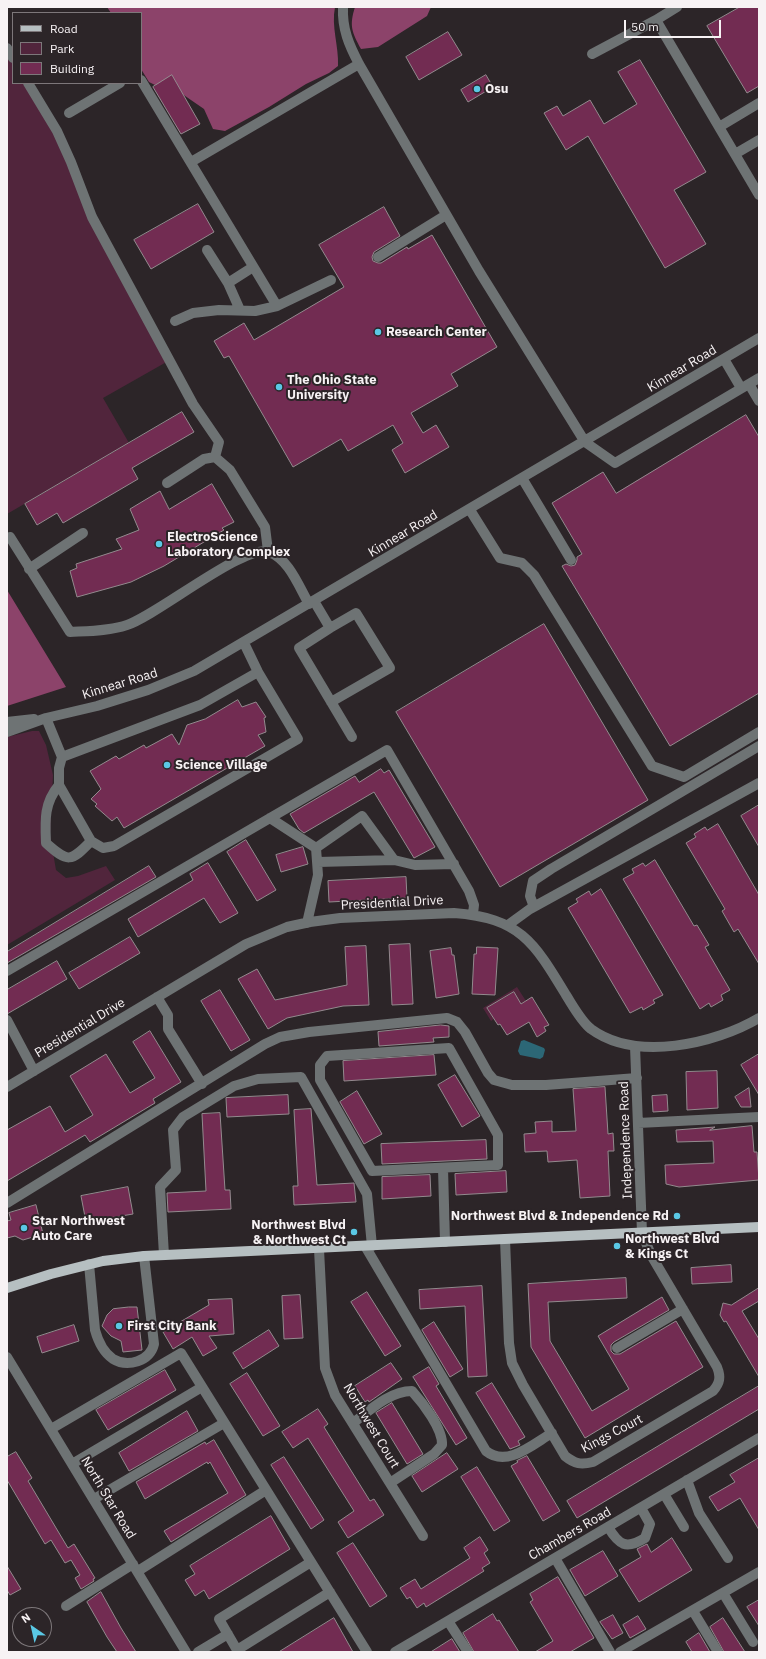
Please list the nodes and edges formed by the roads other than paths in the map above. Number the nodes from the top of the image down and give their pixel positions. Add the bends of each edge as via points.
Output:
1 (343, 7) edge
2 (672, 8) edge
3 (656, 20) junction
4 (592, 54) dead end
5 (358, 64) junction
6 (142, 82) edge
7 (29, 84) edge
8 (118, 84) edge
9 (759, 103) edge
10 (69, 113) dead end
11 (719, 127) junction
12 (759, 140) edge
13 (735, 154) junction
14 (191, 162) junction
15 (759, 195) edge
16 (446, 215) junction
17 (207, 250) dead end
18 (378, 257) dead end
19 (253, 267) junction
20 (331, 280) dead end
21 (228, 283) junction
22 (277, 306) junction
23 (240, 310) junction
24 (175, 321) dead end
25 (759, 338) edge
26 (724, 359) junction
27 (759, 378) edge
28 (745, 386) junction
29 (759, 401) edge
30 (585, 442) junction
31 (215, 456) junction
32 (522, 478) junction
33 (167, 482) dead end
34 (470, 510) junction
35 (83, 533) dead end
36 (10, 537) dead end
37 (268, 551) junction
38 (571, 560) dead end
39 (29, 569) junction
40 (311, 603) junction
41 (330, 628) junction
42 (244, 643) junction
43 (258, 672) junction
44 (331, 702) junction
45 (46, 718) junction
46 (7, 722) edge
47 (7, 732) edge
48 (759, 732) edge
49 (352, 737) dead end
50 (759, 746) edge
51 (62, 757) junction
52 (759, 783) edge
53 (59, 785) junction
54 (270, 818) junction
55 (91, 841) junction
56 (316, 848) junction
57 (394, 860) junction
58 (318, 862) junction
59 (454, 864) junction
60 (534, 907) junction
61 (474, 914) junction
62 (307, 923) junction
63 (508, 925) junction
64 (7, 971) edge
65 (157, 997) junction
66 (759, 1018) edge
67 (7, 1020) edge
68 (635, 1046) junction
69 (34, 1070) junction
70 (636, 1078) junction
71 (202, 1084) junction
72 (7, 1087) edge
73 (759, 1117) edge
74 (638, 1123) junction
75 (443, 1168) junction
76 (7, 1203) edge
77 (759, 1227) edge
78 (642, 1233) junction
79 (505, 1239) junction
80 (445, 1242) junction
81 (368, 1246) junction
82 (319, 1249) junction
83 (164, 1255) junction
84 (144, 1256) junction
85 (89, 1264) junction
86 (7, 1288) edge
87 (683, 1309) junction
88 (617, 1348) dead end
89 (7, 1357) edge
90 (202, 1387) junction
91 (224, 1423) junction
92 (353, 1423) junction
93 (51, 1430) junction
94 (552, 1433) junction
95 (759, 1438) edge
96 (72, 1464) junction
97 (687, 1480) junction
98 (390, 1483) junction
99 (266, 1490) junction
100 (664, 1494) junction
101 (94, 1499) junction
102 (641, 1508) junction
103 (608, 1527) junction
104 (684, 1527) dead end
105 (422, 1536) dead end
106 (555, 1558) junction
107 (728, 1558) dead end
108 (311, 1562) junction
109 (135, 1568) junction
110 (757, 1576) edge
111 (330, 1592) junction
112 (723, 1593) junction
113 (66, 1606) dead end
114 (693, 1610) junction
115 (448, 1621) junction
116 (228, 1634) junction
117 (753, 1642) dead end
118 (412, 1648) edge
119 (186, 1652) edge
120 (198, 1652) edge
121 (367, 1652) edge
122 (395, 1652) edge
123 (468, 1652) edge
124 (610, 1652) edge
125 (620, 1652) edge
126 (718, 1652) edge

1 - 5 street via 342,22 345,35
2 - 3 street
3 - 4 street
3 - 11 street
5 - 14 street
5 - 16 street
6 - 14 street
7 - 31 street via 57,131 92,217 193,404 219,442
8 - 10 street
9 - 11 street
11 - 13 street
12 - 13 street
13 - 15 street
14 - 19 street
16 - 18 street
16 - 30 street
17 - 21 street
19 - 21 street
19 - 22 street
20 - 22 street
21 - 23 street
22 - 23 street via 255,311
23 - 24 street via 193,313
25 - 26 street, Kinnear Road
26 - 28 street
26 - 30 street, Kinnear Road
27 - 28 street
28 - 29 street
28 - 30 street via 615,463
30 - 32 street, Kinnear Road
31 - 33 street via 204,459
31 - 37 street via 230,470 265,527
32 - 34 street, Kinnear Road
32 - 38 street
34 - 40 street, Kinnear Road
34 - 48 street via 500,558 522,563 534,575 652,766 684,777
35 - 39 street
36 - 39 street
37 - 39 street via 245,555 128,625 101,630 70,632
37 - 40 street via 282,558
40 - 41 street
40 - 42 street, Kinnear Road
41 - 44 street via 299,648
41 - 44 street via 356,613 390,668
42 - 43 street
42 - 45 street, Kinnear Road via 194,671 148,690 109,703
43 - 51 street via 200,705
43 - 55 street via 298,739 114,846 103,848
44 - 49 street
45 - 46 street, Kinnear Road
45 - 47 street, Kinnear Road
45 - 51 street
50 - 60 street via 533,881 530,896
51 - 53 street
52 - 60 street
53 - 55 street
53 - 55 street via 50,796 45,824 46,843 58,854 68,858 77,855
54 - 56 street
54 - 59 street via 387,750
54 - 64 street
56 - 57 street via 362,816
56 - 58 street
57 - 58 street
57 - 59 street via 415,865
58 - 62 street via 318,875
59 - 61 street via 469,891
60 - 63 street
61 - 62 street, Presidential Drive via 454,912 340,918
61 - 63 street, Presidential Drive
62 - 65 street, Presidential Drive via 265,935
63 - 68 street, Presidential Drive via 535,946 577,1012 591,1029 610,1039
65 - 69 street, Presidential Drive
65 - 71 street via 168,1015 168,1029
66 - 68 street, Presidential Drive via 703,1041 660,1047
67 - 69 street
68 - 70 street, Independence Road
69 - 72 street, Presidential Drive
70 - 71 street via 546,1085 502,1084 488,1073 457,1022 447,1018 280,1037
70 - 74 street, Independence Road
71 - 76 street
73 - 74 street
74 - 78 street, Independence Road
75 - 75 street via 372,1171 320,1080 320,1065 327,1056 449,1048 498,1135 498,1165
75 - 80 street
77 - 78 main road
78 - 79 main road
78 - 87 street, Kings Court via 651,1255
79 - 80 main road
79 - 94 street, Kings Court via 512,1362
80 - 81 main road
81 - 82 main road
81 - 83 street via 367,1194 301,1077 258,1079 234,1086 183,1117 173,1130 176,1170 160,1187
81 - 94 street via 486,1451 492,1456 509,1457
82 - 83 main road
82 - 92 street, Northwest Court via 325,1368 335,1395
83 - 84 main road
84 - 85 main road
84 - 85 street via 154,1344 146,1357 137,1362 114,1359 98,1340
85 - 86 main road
87 - 88 street
87 - 94 street, Kings Court via 718,1367 720,1380 713,1391 593,1462 573,1462 565,1456
89 - 93 street, North Star Road
90 - 91 street
90 - 93 street via 181,1353
90 - 96 street
91 - 99 street
91 - 101 street
92 - 98 street, Northwest Court
92 - 98 street via 402,1391 412,1391 432,1418 443,1437 442,1445 434,1454
93 - 96 street, North Star Road
95 - 97 street, Chambers Road
96 - 101 street, North Star Road
97 - 100 street, Chambers Road
97 - 107 street via 700,1513
98 - 105 street, Northwest Court
99 - 108 street
99 - 109 street
100 - 102 street, Chambers Road
100 - 104 street
101 - 109 street, North Star Road
102 - 103 street, Chambers Road
102 - 103 street via 650,1524 645,1538 638,1543 621,1544
103 - 106 street, Chambers Road
106 - 115 street, Chambers Road
106 - 124 street
108 - 111 street
108 - 116 street via 219,1619
109 - 113 street
109 - 119 street, North Star Road
110 - 112 street
111 - 116 street via 237,1650
111 - 121 street
112 - 114 street
112 - 117 street
114 - 125 street
114 - 126 street
115 - 118 street, Chambers Road
115 - 123 street
116 - 120 street
118 - 122 street, Chambers Road

